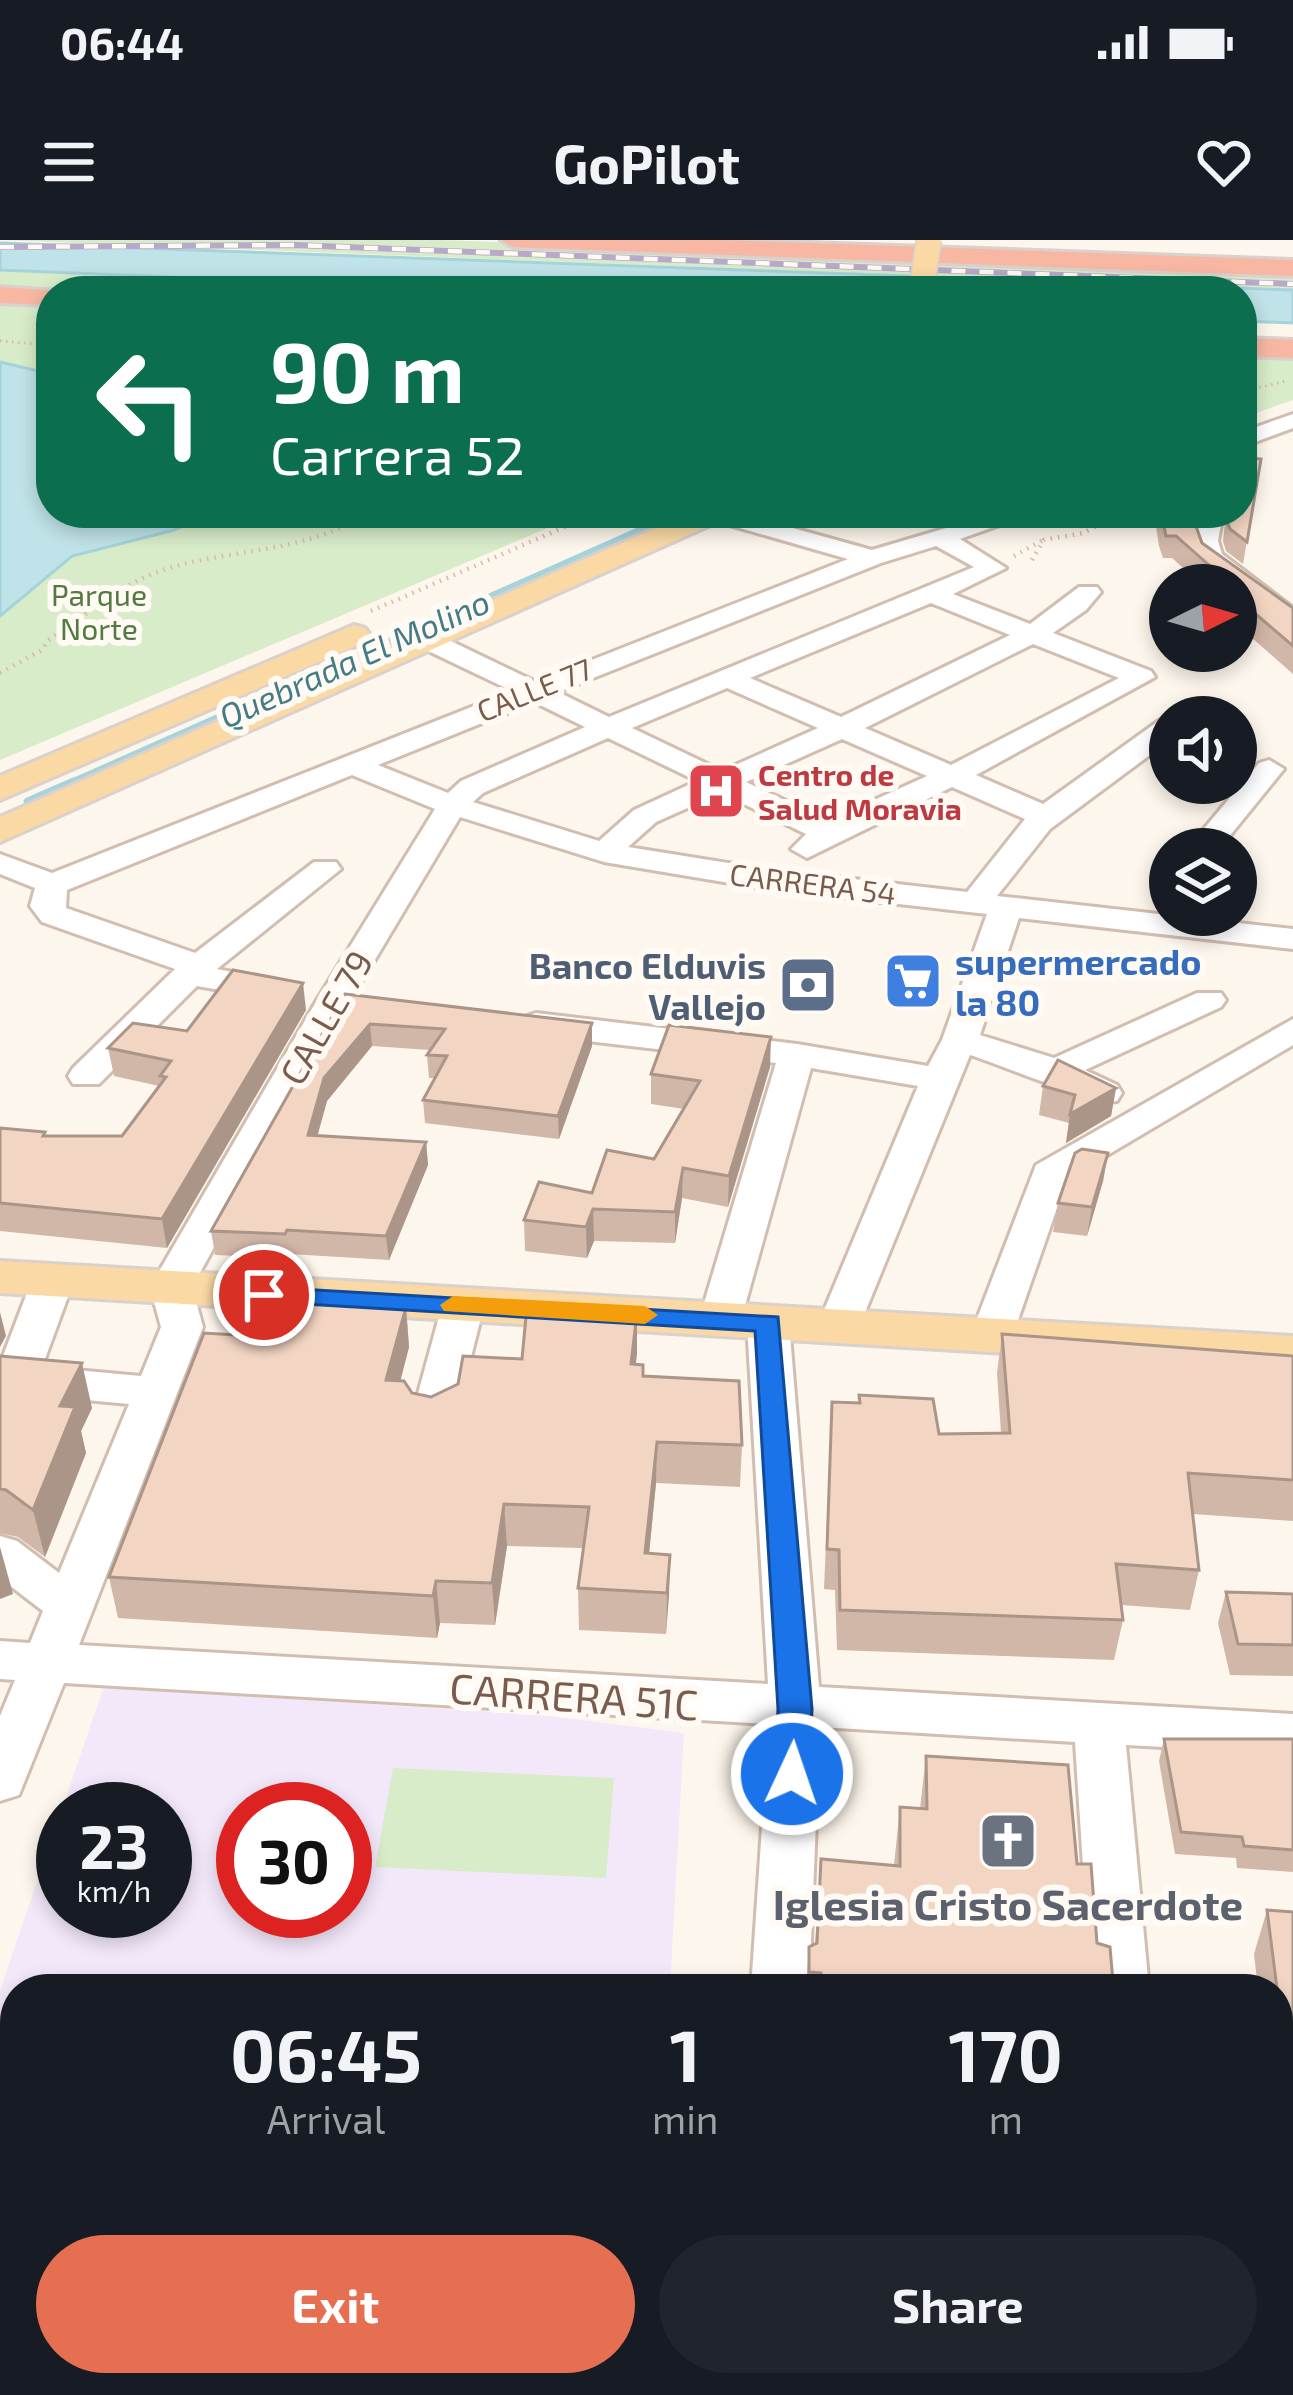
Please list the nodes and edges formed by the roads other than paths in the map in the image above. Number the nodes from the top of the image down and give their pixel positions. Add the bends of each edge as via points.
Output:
1 (513, 240) edge
2 (875, 240) edge
3 (929, 240) edge
4 (959, 240) edge
5 (568, 241) edge
6 (1293, 255) edge
7 (1293, 268) edge
8 (955, 274) dead end
9 (923, 276) edge
10 (0, 295) edge
11 (36, 296) edge
12 (1257, 348) edge
13 (1293, 349) edge
14 (1293, 420) edge
15 (1257, 434) edge
16 (611, 528) edge
17 (680, 528) edge
18 (767, 528) edge
19 (964, 528) edge
20 (1208, 528) edge
21 (935, 536) junction
22 (872, 558) junction
23 (481, 581) dead end
24 (1088, 592) dead end
25 (932, 595) junction
26 (1293, 621) edge
27 (375, 626) dead end
28 (1035, 633) junction
29 (427, 640) junction
30 (727, 678) junction
31 (533, 690) junction
32 (609, 727) junction
33 (842, 728) junction
34 (1149, 740) edge
35 (347, 763) junction
36 (1269, 769) dead end
37 (952, 776) junction
38 (720, 779) junction
39 (1, 793) edge
40 (452, 805) junction
41 (48, 811) junction
42 (1042, 814) junction
43 (1221, 828) edge
44 (0, 831) edge
45 (828, 833) junction
46 (604, 853) junction
47 (0, 863) edge
48 (325, 869) dead end
49 (766, 879) junction
50 (52, 884) junction
51 (992, 904) junction
52 (1149, 909) edge
53 (1257, 931) edge
54 (1293, 939) edge
55 (194, 970) junction
56 (334, 1000) junction
57 (1209, 1000) dead end
58 (380, 1005) edge
59 (496, 1019) edge
60 (1293, 1030) edge
61 (960, 1040) junction
62 (797, 1055) junction
63 (1055, 1070) junction
64 (86, 1076) dead end
65 (939, 1078) junction
66 (1147, 1114) junction
67 (0, 1276) edge
68 (52, 1280) junction
69 (171, 1287) junction
70 (463, 1306) junction
71 (744, 1322) junction
72 (838, 1328) junction
73 (991, 1337) junction
74 (1293, 1353) edge
75 (8, 1379) edge
76 (153, 1392) junction
77 (433, 1419) edge
78 (0, 1553) edge
79 (70, 1606) junction
80 (24, 1661) edge
81 (795, 1709) junction
82 (1099, 1724) junction
83 (1293, 1734) edge
84 (0, 1780) edge
85 (781, 1974) edge
86 (1119, 1974) edge

1 - 5 highway
2 - 6 highway
3 - 9 main road, bridge
4 - 8 main road
5 - 7 highway
10 - 11 highway
12 - 13 highway
14 - 15 street
16 - 23 main road
17 - 29 main road
18 - 22 street
19 - 21 street, CALLE 77
20 - 26 street via 1210,557
21 - 22 street, CALLE 77
21 - 25 street, CALLE 79 via 994,568
22 - 31 street, CALLE 77
24 - 28 street
25 - 28 street
25 - 30 street, CALLE 79
27 - 39 main road
28 - 33 street
28 - 37 street via 1141,677
29 - 31 street
29 - 41 main road
30 - 32 street, CALLE 79
30 - 33 street
31 - 32 street
31 - 35 street, CALLE 77
32 - 38 street
32 - 40 street, CALLE 79 via 472,787
33 - 37 street
33 - 38 street
34 - 42 street
35 - 40 street, CARRERA 54
35 - 50 street, CALLE 77
36 - 43 street
37 - 42 street
37 - 45 street
38 - 45 street
38 - 46 street via 645,816
39 - 41 main road via 11,810
40 - 46 street, CARRERA 54
40 - 56 street, CALLE 79
41 - 44 main road
42 - 51 street via 995,869
45 - 49 street
46 - 49 street, CARRERA 54
47 - 50 street
48 - 55 street
49 - 51 street, CARRERA 54
50 - 55 street via 46,906 54,915
51 - 52 street, CARRERA 54
51 - 61 street
53 - 54 street, CARRERA 54
55 - 56 street
55 - 64 street
56 - 58 street
56 - 69 street, CALLE 79
57 - 63 street
59 - 62 street
60 - 66 street
61 - 63 street
61 - 65 street
62 - 65 street
62 - 71 street
63 - 66 street
65 - 72 street
66 - 73 street via 1050,1173
67 - 68 main road
68 - 69 main road
68 - 75 street
69 - 70 main road
69 - 76 street via 182,1327
70 - 71 main road
70 - 77 street
71 - 72 main road
71 - 81 street
72 - 73 main road
73 - 74 main road
75 - 76 street
76 - 79 street
78 - 79 street
79 - 80 street
80 - 81 street, CARRERA 51C
80 - 84 street
81 - 82 street, CARRERA 51C
81 - 85 street
82 - 83 street, CARRERA 51C
82 - 86 street

